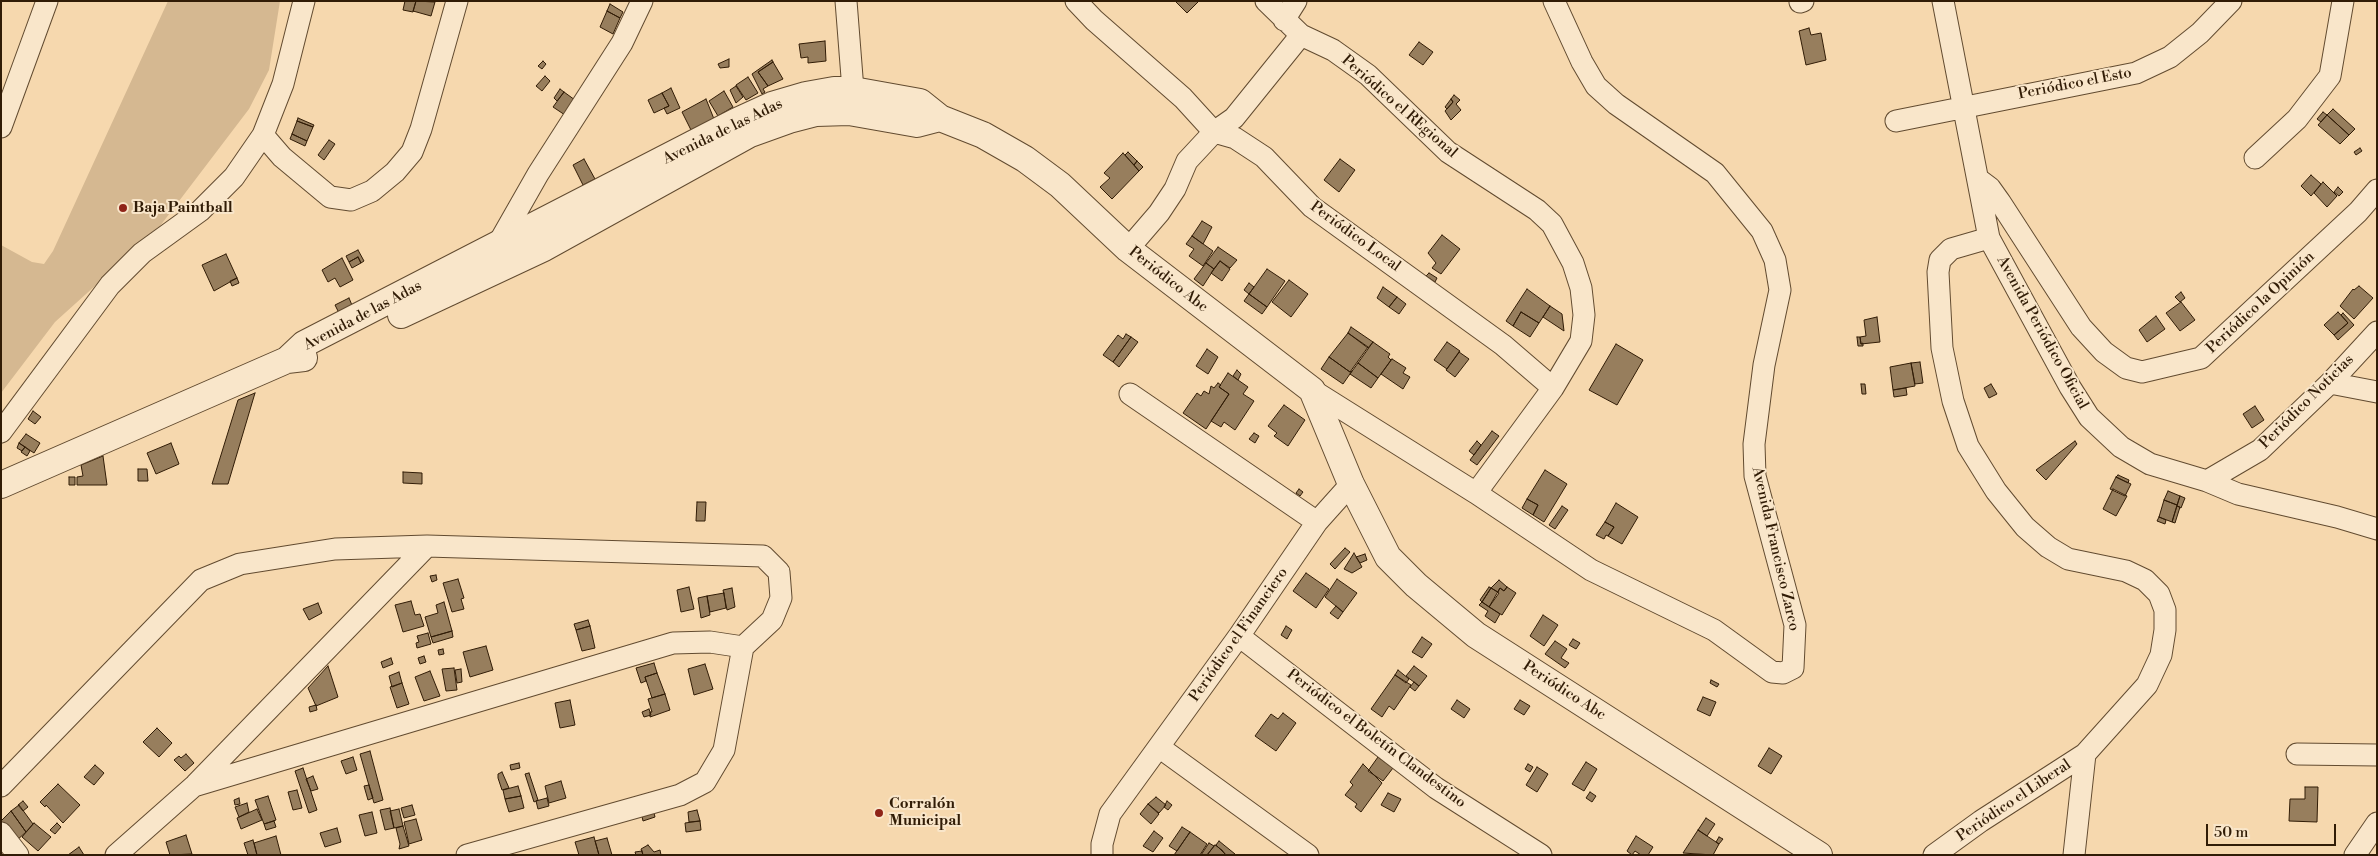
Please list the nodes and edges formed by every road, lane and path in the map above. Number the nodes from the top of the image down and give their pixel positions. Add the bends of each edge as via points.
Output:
1 (47, 1) edge
2 (304, 1) edge
3 (457, 1) edge
4 (846, 1) edge
5 (1076, 1) edge
6 (1266, 1) edge
7 (1296, 1) edge
8 (1554, 1) edge
9 (1944, 1) edge
10 (2231, 1) edge
11 (2344, 1) edge
12 (641, 2) edge
13 (1284, 20) junction
14 (1301, 35) junction
15 (852, 90) junction
16 (1963, 106) junction
17 (940, 118) junction
18 (1896, 121) dead end
19 (1, 127) edge
20 (1214, 132) junction
21 (263, 135) junction
22 (2255, 158) dead end
23 (1978, 179) junction
24 (2377, 190) edge
25 (1989, 238) junction
26 (497, 247) junction
27 (1128, 249) junction
28 (2377, 332) edge
29 (287, 360) junction
30 (2330, 383) junction
31 (1553, 388) junction
32 (1312, 390) junction
33 (2377, 392) edge
34 (1130, 394) dead end
35 (1, 432) edge
36 (2207, 481) junction
37 (1351, 484) junction
38 (1, 485) edge
39 (1476, 493) junction
40 (1317, 522) junction
41 (2377, 530) edge
42 (427, 546) junction
43 (1239, 636) junction
44 (743, 647) junction
45 (1160, 747) junction
46 (2085, 754) junction
47 (2297, 754) dead end
48 (2377, 755) edge
49 (1, 786) edge
50 (194, 786) junction
51 (2377, 823) edge
52 (1, 833) edge
53 (1107, 851) edge
54 (18, 855) edge
55 (116, 855) edge
56 (467, 855) edge
57 (1308, 855) edge
58 (1541, 855) edge
59 (1819, 855) edge
60 (1934, 855) edge
61 (2074, 855) edge
62 (2355, 855) edge

1 - 19 street
2 - 21 street via 283,84
3 - 21 street via 412,152 372,191 351,200 330,198 282,157
4 - 15 street
5 - 20 street, Periódico Local via 1183,98
6 - 13 street, Periódico el REgional
7 - 13 street
8 - 39 street, Avenida Francisco Zarco via 1596,86 1616,104 1714,173 1762,231 1775,260 1780,290 1764,365 1754,444 1755,476 1795,625 1793,668 1783,673 1772,672 1714,630 1591,570
9 - 16 street, Avenida Periódico Oficial
10 - 16 street, Periódico el Esto via 2170,58 2136,72
11 - 22 street via 2330,76 2297,119
12 - 26 street via 622,43 538,174
13 - 14 street, Periódico el REgional
14 - 20 street via 1234,118
14 - 31 street, Periódico el REgional via 1333,50 1368,75 1448,152 1537,210 1552,224 1573,263 1581,288 1584,315 1581,341
15 - 17 street, Avenida de las Adas via 920,102
15 - 26 street, Avenida de las Adas via 806,95 772,105
16 - 18 street, Periódico el Esto
16 - 23 street, Avenida Periódico Oficial
17 - 27 street, Periódico Abc via 983,135 1025,159 1060,184
17 - 29 street, Avenida de las Adas via 917,124 849,112 816,114 750,134 544,248 310,357
20 - 27 street via 1187,161 1170,197
20 - 31 street, Periódico Local via 1235,138 1264,157 1312,207 1495,339
21 - 35 street via 234,177 200,210 142,253 110,286
23 - 24 street, Periódico la Opinión via 2000,202 2081,327 2104,352 2126,368 2142,372 2201,358 2358,212
23 - 25 street, Avenida Periódico Oficial
25 - 36 street, Avenida Periódico Oficial via 2070,387 2105,434 2150,464
25 - 46 street via 1951,249 1940,260 1938,272 1942,348 1953,401 1968,446 1996,492 2024,527 2048,548 2068,559 2126,571 2145,580 2158,594 2165,610 2161,655 2147,685
26 - 29 street, Avenida de las Adas via 304,344
27 - 32 street, Periódico Abc
28 - 30 street, Periódico Noticias
29 - 38 street, Avenida de las Adas
30 - 33 street
30 - 36 street, Periódico Noticias via 2260,450
31 - 39 street, Periódico el REgional
32 - 37 street, Periódico Abc
32 - 39 street
34 - 40 street
36 - 41 street, Avenida Periódico Oficial via 2238,494
37 - 40 street
37 - 59 street, Periódico Abc via 1388,557 1476,635
40 - 43 street, Periódico el Financiero
42 - 44 street via 763,556 779,572 781,598 772,620
42 - 49 street via 335,549 240,564 201,580
42 - 50 street
43 - 45 street, Periódico el Financiero
43 - 58 street, Periódico el Boletín Clandestino via 1436,788
44 - 50 street via 710,642 673,643
44 - 56 street via 724,750 705,782 680,795
45 - 53 street, Periódico el Financiero via 1110,814
45 - 57 street
46 - 60 street, Periódico el Liberal
46 - 61 street, Periódico el Liberal
47 - 48 street
50 - 55 street
51 - 62 street
52 - 54 street

